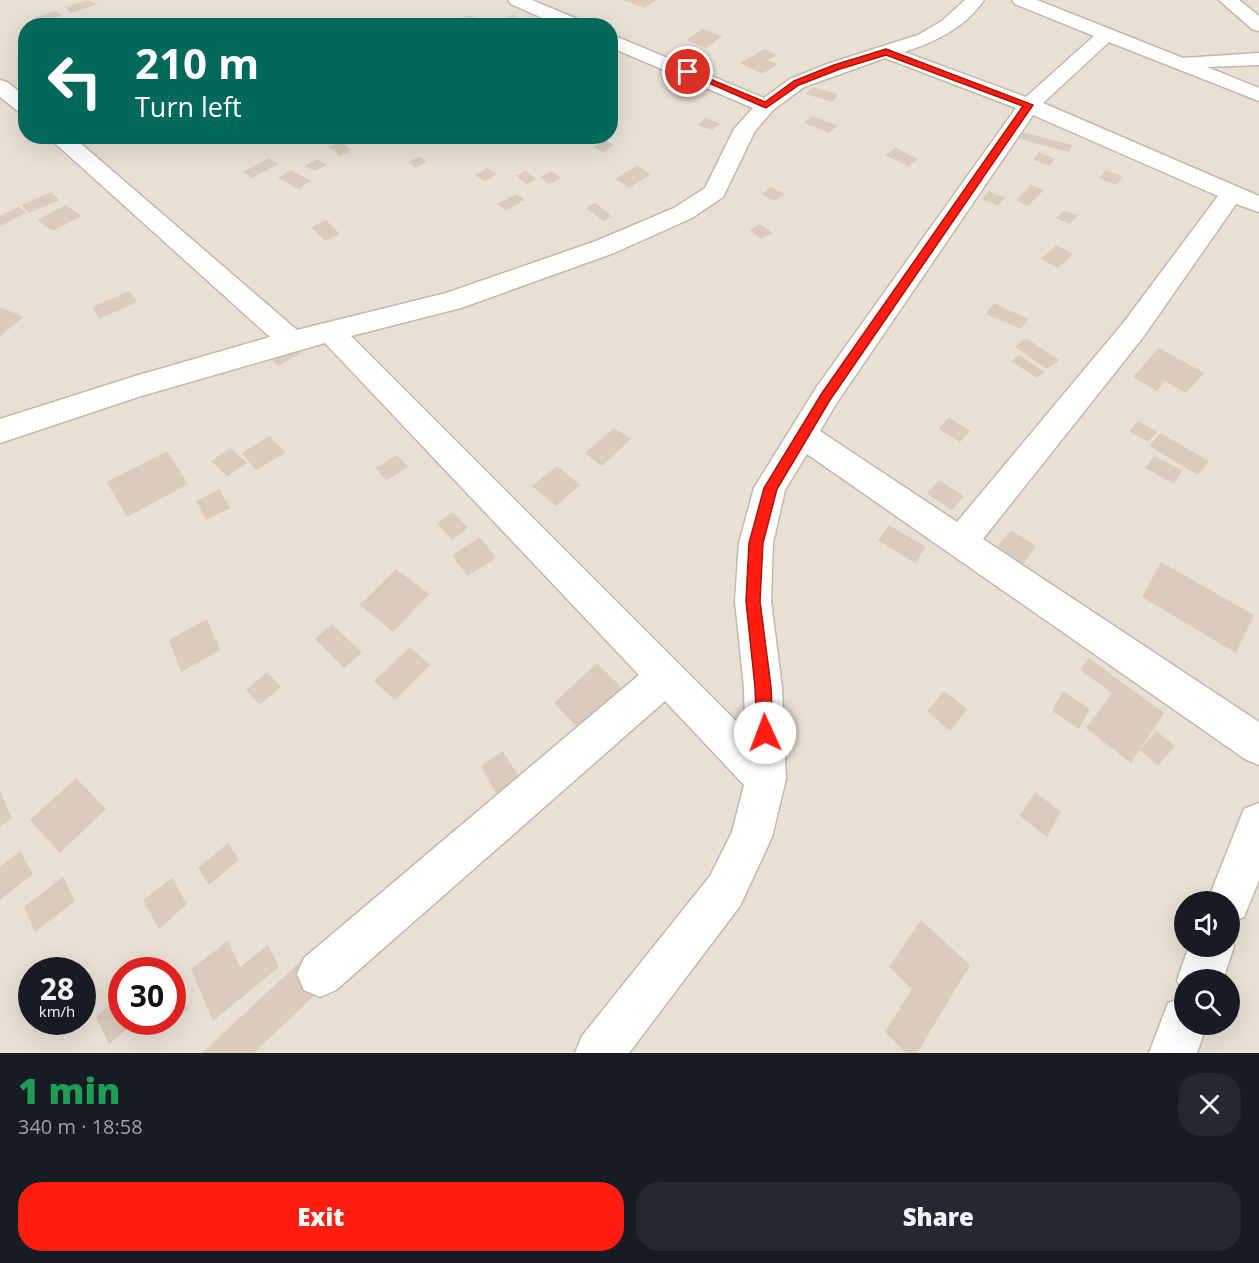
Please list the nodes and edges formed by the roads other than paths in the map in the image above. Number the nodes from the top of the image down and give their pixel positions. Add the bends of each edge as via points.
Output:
1 (517, 0) edge
2 (975, 0) edge
3 (1021, 0) edge
4 (1228, 0) edge
5 (1051, 6) edge
6 (559, 18) edge
7 (1259, 25) edge
8 (1106, 35) junction
9 (618, 42) edge
10 (886, 52) junction
11 (1259, 59) edge
12 (1178, 62) junction
13 (0, 86) edge
14 (1259, 95) edge
15 (18, 101) edge
16 (1029, 105) junction
17 (766, 106) junction
18 (67, 144) edge
19 (1232, 193) junction
20 (1259, 206) edge
21 (330, 331) junction
22 (292, 341) junction
23 (0, 431) edge
24 (802, 435) junction
25 (961, 541) junction
26 (666, 676) junction
27 (1259, 745) edge
28 (766, 779) junction
29 (1259, 824) edge
30 (1232, 891) edge
31 (320, 974) dead end
32 (1180, 1035) edge
33 (598, 1053) edge
34 (1173, 1053) edge

1 - 6 street
2 - 10 street via 949,26
3 - 5 street
4 - 7 street
5 - 8 street
8 - 12 street
8 - 16 street
9 - 17 street
10 - 16 street
10 - 17 street via 796,83
11 - 12 street
12 - 14 street
13 - 15 street
16 - 19 street
16 - 24 street
17 - 21 street via 745,129 715,192 683,213 605,247 452,301
18 - 22 street
19 - 20 street
19 - 25 street via 1134,329
21 - 22 street
21 - 26 street
22 - 23 street
24 - 25 street
24 - 28 street via 770,488 756,543 753,601 763,687
25 - 27 street
26 - 28 street
26 - 31 street
28 - 33 street via 751,837 725,891
29 - 30 street
32 - 34 street

